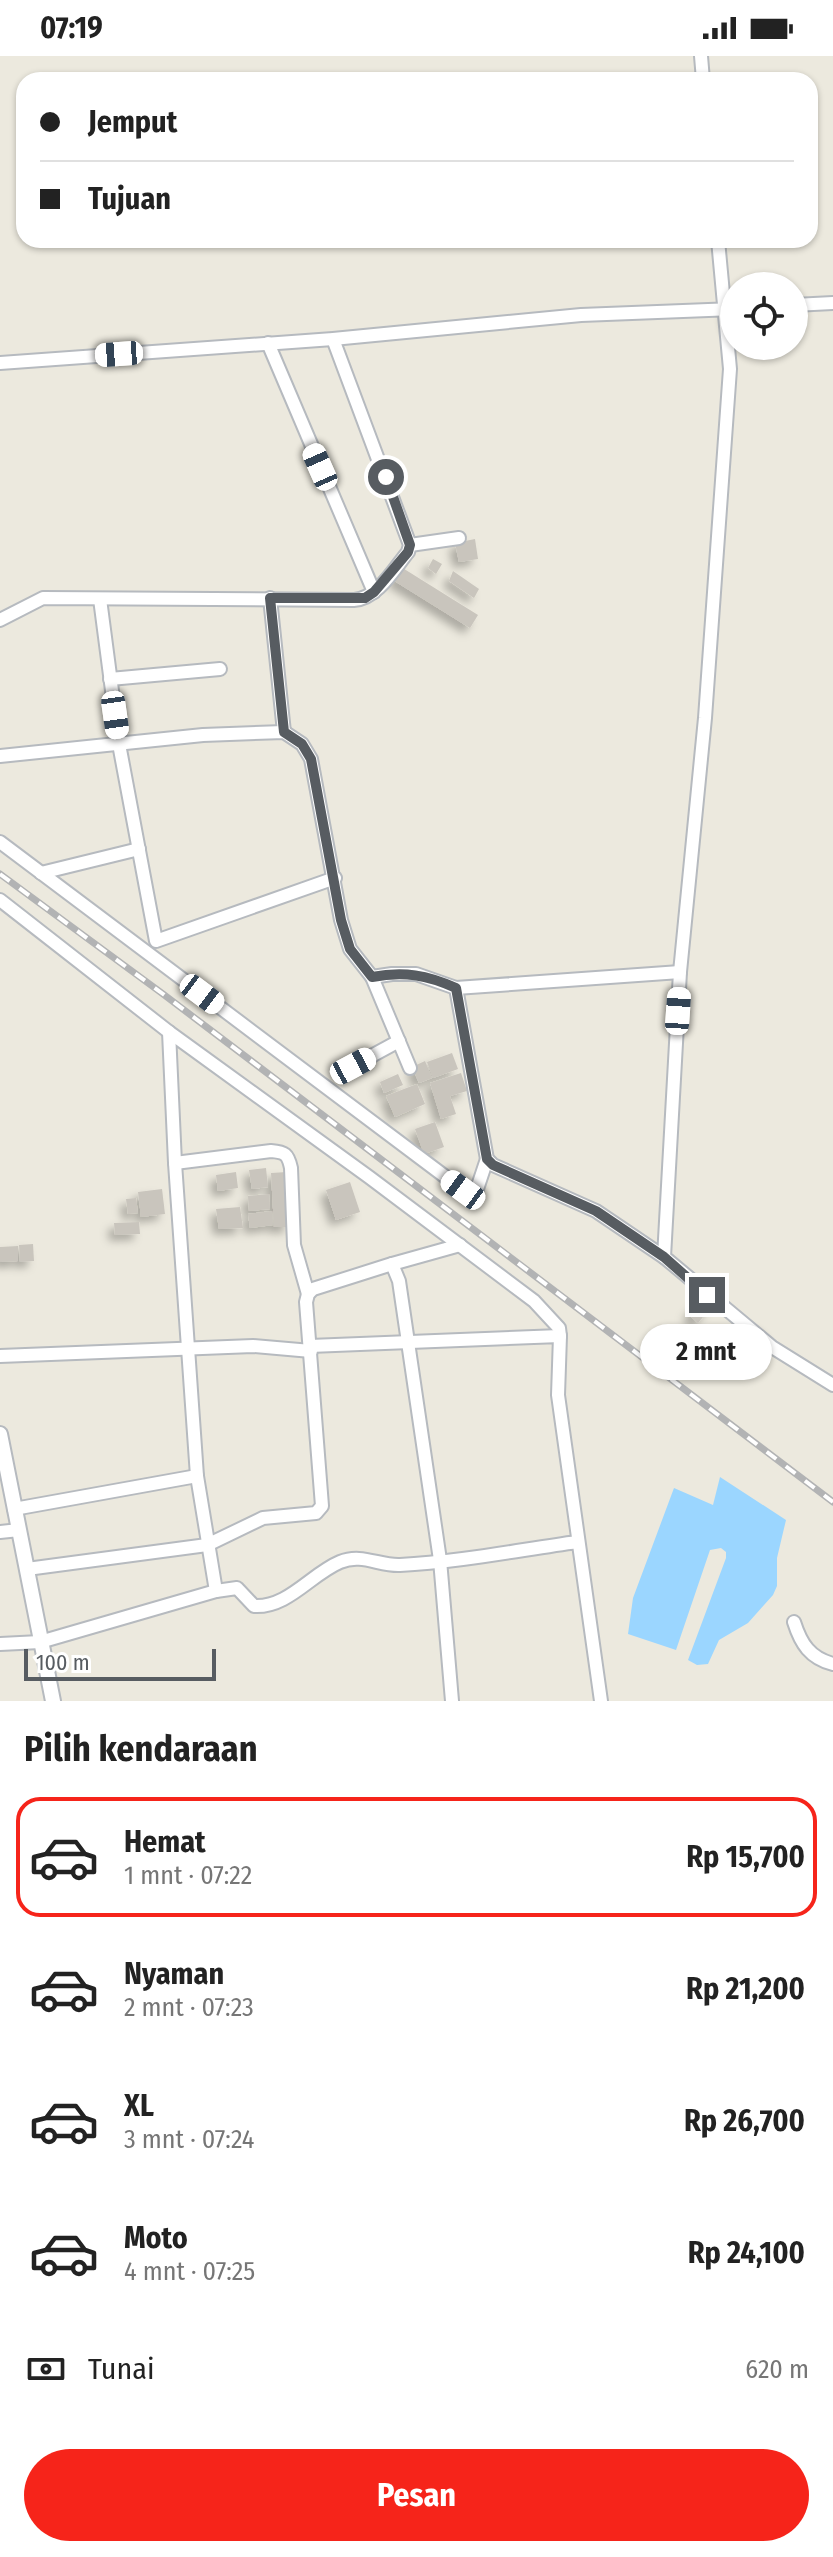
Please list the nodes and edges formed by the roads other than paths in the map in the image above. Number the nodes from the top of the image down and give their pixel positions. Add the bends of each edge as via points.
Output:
1 (719, 248) edge
2 (723, 272) edge
3 (833, 303) edge
4 (808, 304) edge
5 (720, 310) edge
6 (333, 339) junction
7 (268, 343) junction
8 (730, 360) edge
9 (0, 363) edge
10 (459, 538) dead end
11 (410, 545) junction
12 (374, 592) junction
13 (270, 598) junction
14 (100, 599) junction
15 (0, 620) edge
16 (220, 669) dead end
17 (110, 679) junction
18 (284, 732) junction
19 (119, 744) junction
20 (0, 756) edge
21 (0, 842) edge
22 (139, 849) junction
23 (41, 873) junction
24 (335, 878) junction
25 (0, 900) edge
26 (156, 941) junction
27 (159, 961) junction
28 (680, 972) junction
29 (372, 977) junction
30 (456, 988) junction
31 (169, 1032) junction
32 (399, 1041) junction
33 (353, 1066) dead end
34 (410, 1068) dead end
35 (487, 1159) junction
36 (175, 1163) junction
37 (460, 1245) junction
38 (664, 1257) junction
39 (392, 1264) junction
40 (308, 1294) junction
41 (560, 1336) junction
42 (407, 1341) junction
43 (310, 1348) junction
44 (189, 1349) junction
45 (0, 1356) edge
46 (833, 1385) edge
47 (0, 1434) edge
48 (197, 1476) junction
49 (14, 1509) junction
50 (19, 1530) junction
51 (0, 1532) edge
52 (577, 1542) junction
53 (207, 1545) junction
54 (440, 1560) junction
55 (27, 1569) junction
56 (216, 1591) junction
57 (794, 1622) dead end
58 (40, 1642) junction
59 (0, 1644) edge
60 (833, 1664) edge
61 (53, 1701) edge
62 (452, 1701) edge
63 (601, 1701) edge

1 - 2 street
3 - 4 street
5 - 6 street via 581,315
6 - 7 street
6 - 11 street
7 - 9 street
7 - 12 street
8 - 28 street via 705,718
10 - 11 street
11 - 12 street
12 - 13 street via 360,599
13 - 14 street
13 - 18 street
14 - 15 street via 43,598
14 - 17 street
16 - 17 street
17 - 19 street
18 - 19 street
18 - 24 street via 302,744 311,759
19 - 20 street
19 - 22 street
21 - 23 street
22 - 23 street
22 - 26 street
23 - 27 street
24 - 26 street
24 - 29 street via 350,949
25 - 31 street
26 - 27 street
27 - 35 street via 463,1190 477,1189
28 - 30 street
28 - 38 street
29 - 30 street via 416,974
29 - 32 street
30 - 35 street
31 - 36 street
31 - 37 street
32 - 33 street
32 - 34 street
35 - 38 street via 596,1211
36 - 40 street via 284,1152 291,1168 294,1245
36 - 44 street
37 - 39 street
37 - 41 street via 534,1301
38 - 46 street via 772,1347
39 - 40 street
39 - 42 street
40 - 43 street
41 - 42 street
41 - 52 street via 558,1395
42 - 43 street
42 - 54 street
43 - 44 street
43 - 53 street via 320,1510 258,1519
44 - 45 street
44 - 48 street
47 - 49 street
48 - 49 street
48 - 53 street
49 - 50 street
50 - 51 street
50 - 55 street
52 - 54 street
52 - 63 street
53 - 55 street
53 - 56 street
54 - 56 street via 397,1565 352,1559 263,1606 254,1606 237,1588
54 - 62 street
55 - 58 street
56 - 58 street
57 - 60 street via 809,1652
58 - 59 street
58 - 61 street

